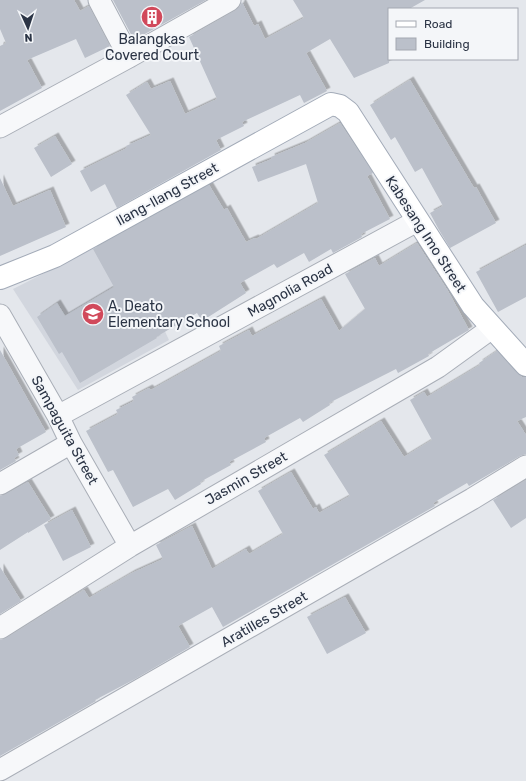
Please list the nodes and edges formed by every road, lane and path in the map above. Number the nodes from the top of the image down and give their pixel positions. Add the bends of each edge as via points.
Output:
1 (99, 0) edge
2 (230, 0) edge
3 (130, 57) junction
4 (331, 104) joint
5 (0, 127) edge
6 (417, 221) junction
7 (0, 278) edge
8 (3, 328) edge
9 (492, 328) junction
10 (526, 365) edge
11 (58, 416) junction
12 (71, 442) junction
13 (526, 466) edge
14 (0, 484) edge
15 (130, 546) junction
16 (0, 628) edge
17 (0, 770) edge

1 - 3 street
2 - 3 street
3 - 5 street
4 - 6 main road, Kabesang Imo Street via 340,106 348,112
4 - 7 main road, Ilang-Ilang Street via 54,256
6 - 9 main road, Kabesang Imo Street via 473,306
6 - 11 street, Magnolia Road
8 - 11 street, Sampaguita Street
9 - 10 main road, Kabesang Imo Street
9 - 15 street, Jasmin Street via 438,367
11 - 12 street, Sampaguita Street
12 - 14 street
12 - 15 street, Sampaguita Street
13 - 17 street, Aratilles Street
15 - 16 street, Jasmin Street

